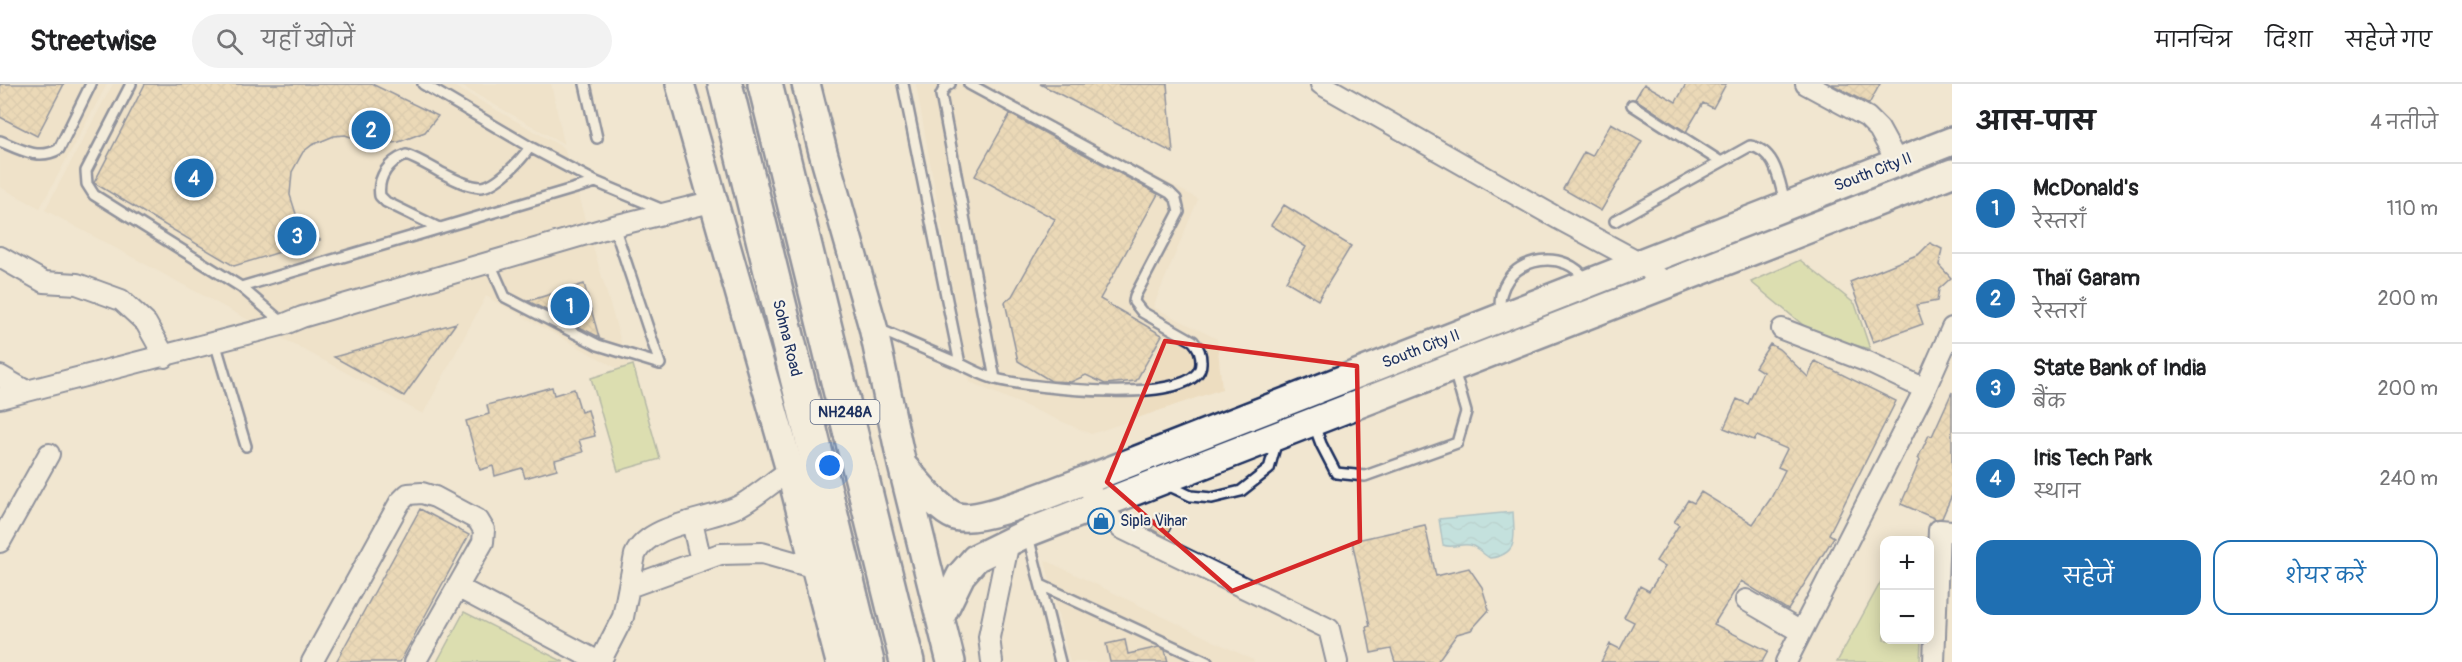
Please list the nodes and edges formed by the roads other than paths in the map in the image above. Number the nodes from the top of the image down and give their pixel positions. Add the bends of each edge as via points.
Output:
1 (90, 84) edge
2 (130, 84) edge
3 (423, 84) edge
4 (585, 84) edge
5 (680, 84) edge
6 (725, 84) edge
7 (765, 84) edge
8 (806, 84) edge
9 (903, 84) edge
10 (950, 84) edge
11 (969, 84) edge
12 (1321, 84) edge
13 (1806, 84) edge
14 (1632, 105) dead end
15 (597, 138) dead end
16 (0, 141) edge
17 (1952, 141) edge
18 (530, 147) junction
19 (1722, 162) junction
20 (1897, 162) junction
21 (1952, 173) edge
22 (596, 182) junction
23 (715, 201) junction
24 (1786, 205) junction
25 (668, 212) junction
26 (1615, 221) dead end
27 (614, 226) junction
28 (439, 228) junction
29 (0, 256) edge
30 (490, 263) junction
31 (1641, 263) junction
32 (1589, 284) junction
33 (1668, 285) junction
34 (241, 287) junction
35 (1501, 318) junction
36 (285, 324) junction
37 (873, 327) junction
38 (1952, 328) edge
39 (1782, 329) dead end
40 (215, 342) junction
41 (165, 357) junction
42 (960, 364) junction
43 (1454, 367) junction
44 (0, 376) edge
45 (995, 379) junction
46 (1924, 389) junction
47 (26, 391) junction
48 (0, 398) edge
49 (1313, 422) junction
50 (1278, 435) junction
51 (246, 447) dead end
52 (49, 454) dead end
53 (902, 465) junction
54 (790, 470) junction
55 (1086, 480) junction
56 (1158, 481) junction
57 (1097, 505) junction
58 (692, 522) junction
59 (1952, 531) edge
60 (1018, 537) junction
61 (0, 542) edge
62 (701, 561) junction
63 (815, 568) junction
64 (1041, 585) junction
65 (457, 587) junction
66 (629, 587) junction
67 (1746, 600) dead end
68 (940, 618) junction
69 (1801, 632) junction
70 (312, 662) edge
71 (415, 662) edge
72 (599, 662) edge
73 (840, 662) edge
74 (867, 662) edge
75 (907, 662) edge
76 (951, 662) edge
77 (992, 662) edge
78 (1060, 662) edge
79 (1207, 662) edge
80 (1337, 662) edge
81 (1786, 662) edge
82 (1934, 662) edge

1 - 16 lane via 59,149 52,153 28,153
2 - 34 lane via 86,171 87,184 94,195
3 - 18 lane
4 - 15 lane
5 - 23 main road
6 - 74 highway, Sohna Road / NH248A
7 - 75 highway, NH248A
8 - 37 main road
9 - 42 lane
10 - 45 lane via 941,95
11 - 45 lane via 1176,199 1179,212 1134,302 1142,312 1193,341 1201,358 1201,368 1191,381 1154,389 1073,390
12 - 31 street
13 - 20 street via 1867,117 1880,129
14 - 19 lane
17 - 20 main road, South City II
18 - 22 lane
18 - 28 lane via 506,172 481,187 406,155 395,159 380,183 380,196
19 - 24 lane via 1750,146 1765,152 1771,158
19 - 26 lane
20 - 24 main road, South City II
21 - 33 main road, South City II
22 - 25 lane
22 - 28 lane
23 - 25 street
23 - 54 main road
24 - 31 main road, South City II
25 - 27 street
27 - 30 street
27 - 30 lane via 660,364 598,345 505,297
28 - 34 lane
29 - 41 street via 44,282 76,284 121,300 146,322
30 - 36 street
31 - 32 main road, South City II
31 - 33 street
32 - 35 main road, South City II
32 - 35 lane via 1573,265 1549,258 1535,262 1509,278 1502,291
33 - 43 main road, South City II
34 - 36 lane
35 - 55 main road, South City II
36 - 40 street
37 - 42 lane
37 - 53 main road
38 - 46 street
39 - 46 street via 1868,362
40 - 41 street
40 - 51 lane
41 - 47 street
42 - 45 lane
43 - 49 main road, South City II
43 - 49 lane via 1466,412 1457,443 1365,476 1336,473
44 - 47 street
46 - 69 street
47 - 48 street
49 - 50 main road, South City II
50 - 56 main road, South City II
50 - 56 lane via 1269,469 1241,491 1212,498 1191,496
52 - 61 street
53 - 55 main road, South City II via 942,508 956,516 975,517
53 - 68 main road
54 - 58 street via 740,506
54 - 63 main road
55 - 57 street
56 - 57 main road, South City II
57 - 60 main road, South City II
57 - 80 street via 1121,528 1329,629
58 - 62 street
58 - 66 street via 648,538 639,546
59 - 82 street via 1939,530
60 - 64 lane
60 - 68 main road, South City II via 987,551 968,566
60 - 77 street via 989,637
62 - 63 street via 720,554 762,553
62 - 66 street
63 - 73 main road
64 - 78 lane
64 - 79 lane
65 - 70 street via 483,542 484,530 478,520 435,497 408,494
65 - 71 street
65 - 72 street
66 - 72 street via 623,616
67 - 69 street
68 - 76 main road
69 - 81 street

